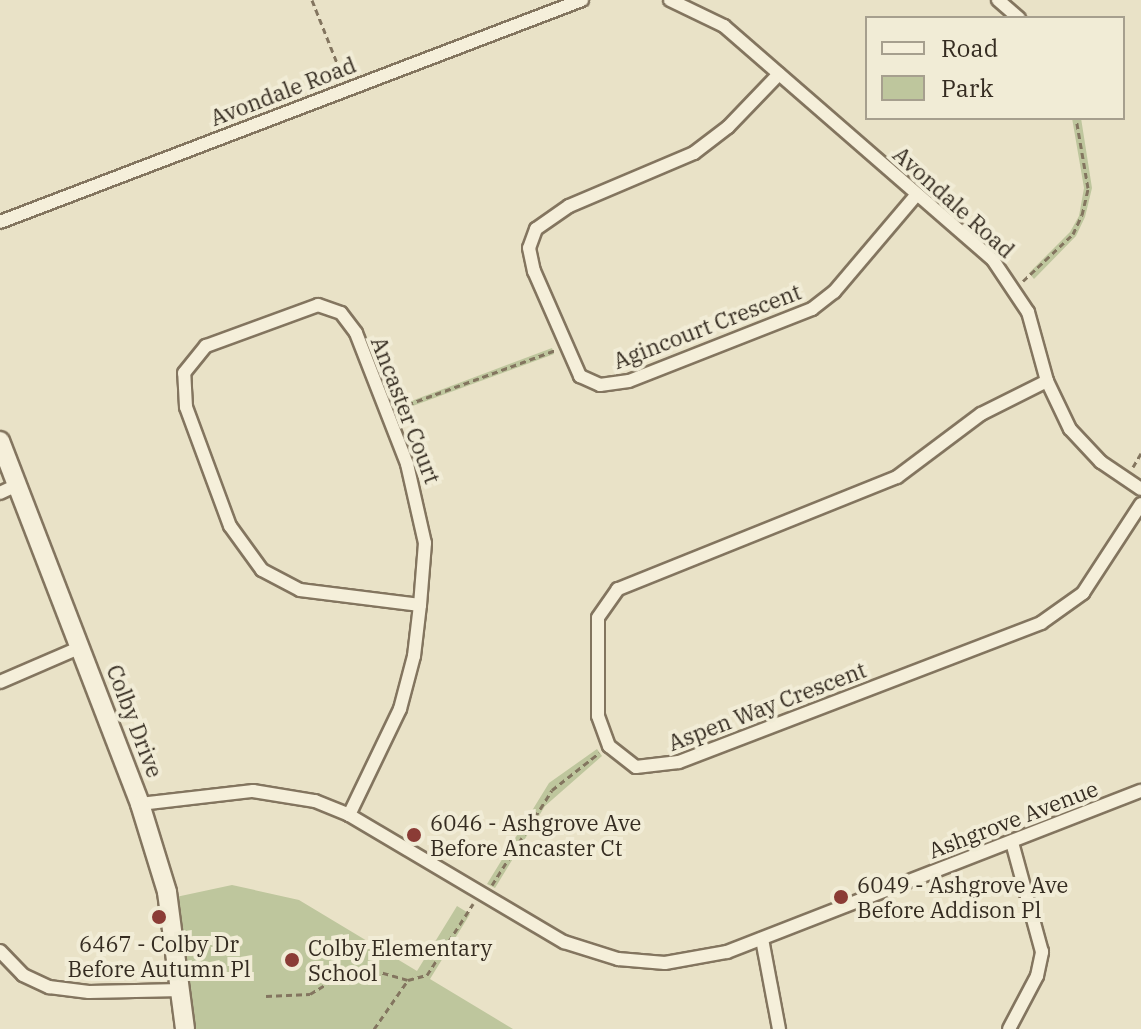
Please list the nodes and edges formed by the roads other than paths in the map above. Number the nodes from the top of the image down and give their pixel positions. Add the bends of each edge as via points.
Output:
1 (582, 0) edge
2 (670, 0) edge
3 (998, 0) edge
4 (1017, 16) edge
5 (779, 74) junction
6 (917, 194) junction
7 (0, 222) edge
8 (1047, 381) junction
9 (0, 441) edge
10 (8, 489) edge
11 (1141, 489) edge
12 (1141, 504) edge
13 (420, 605) junction
14 (81, 647) junction
15 (0, 682) edge
16 (1141, 791) edge
17 (140, 804) junction
18 (349, 815) junction
19 (1012, 842) junction
20 (762, 939) junction
21 (0, 951) edge
22 (182, 990) junction
23 (185, 1029) edge
24 (779, 1029) edge
25 (1009, 1029) edge

1 - 7 street, Avondale Road
2 - 5 street, Avondale Road via 724,26
3 - 4 street
5 - 6 street, Avondale Road
5 - 6 street, Agincourt Crescent via 708,144 569,206 536,229 530,255 563,347 584,380 617,384 801,314 830,296
6 - 8 street, Avondale Road via 993,260 1015,289 1034,326
8 - 11 street, Avondale Road via 1083,445
8 - 12 street, Aspen Way Crescent via 981,414 897,477 618,589 598,618 598,716 609,746 636,767 679,762 1041,623 1083,593
9 - 10 street, Colby Drive
10 - 14 street, Colby Drive
13 - 13 street, Ancaster Court via 300,590 253,562 224,514 186,407 184,377 193,358 216,340 291,311 325,305 352,327 388,412 423,525
13 - 18 street, Ancaster Court via 400,709
14 - 15 street
14 - 17 street, Colby Drive
16 - 19 street, Ashgrove Avenue
17 - 18 street, Ashgrove Avenue via 253,791 294,796
17 - 22 street, Colby Drive via 167,892
18 - 20 street, Ashgrove Avenue via 564,942 618,959 685,961
19 - 20 street, Ashgrove Avenue
19 - 25 street via 1042,952 1037,976
20 - 24 street
21 - 22 street via 23,975 49,987 89,992
22 - 23 street, Colby Drive

